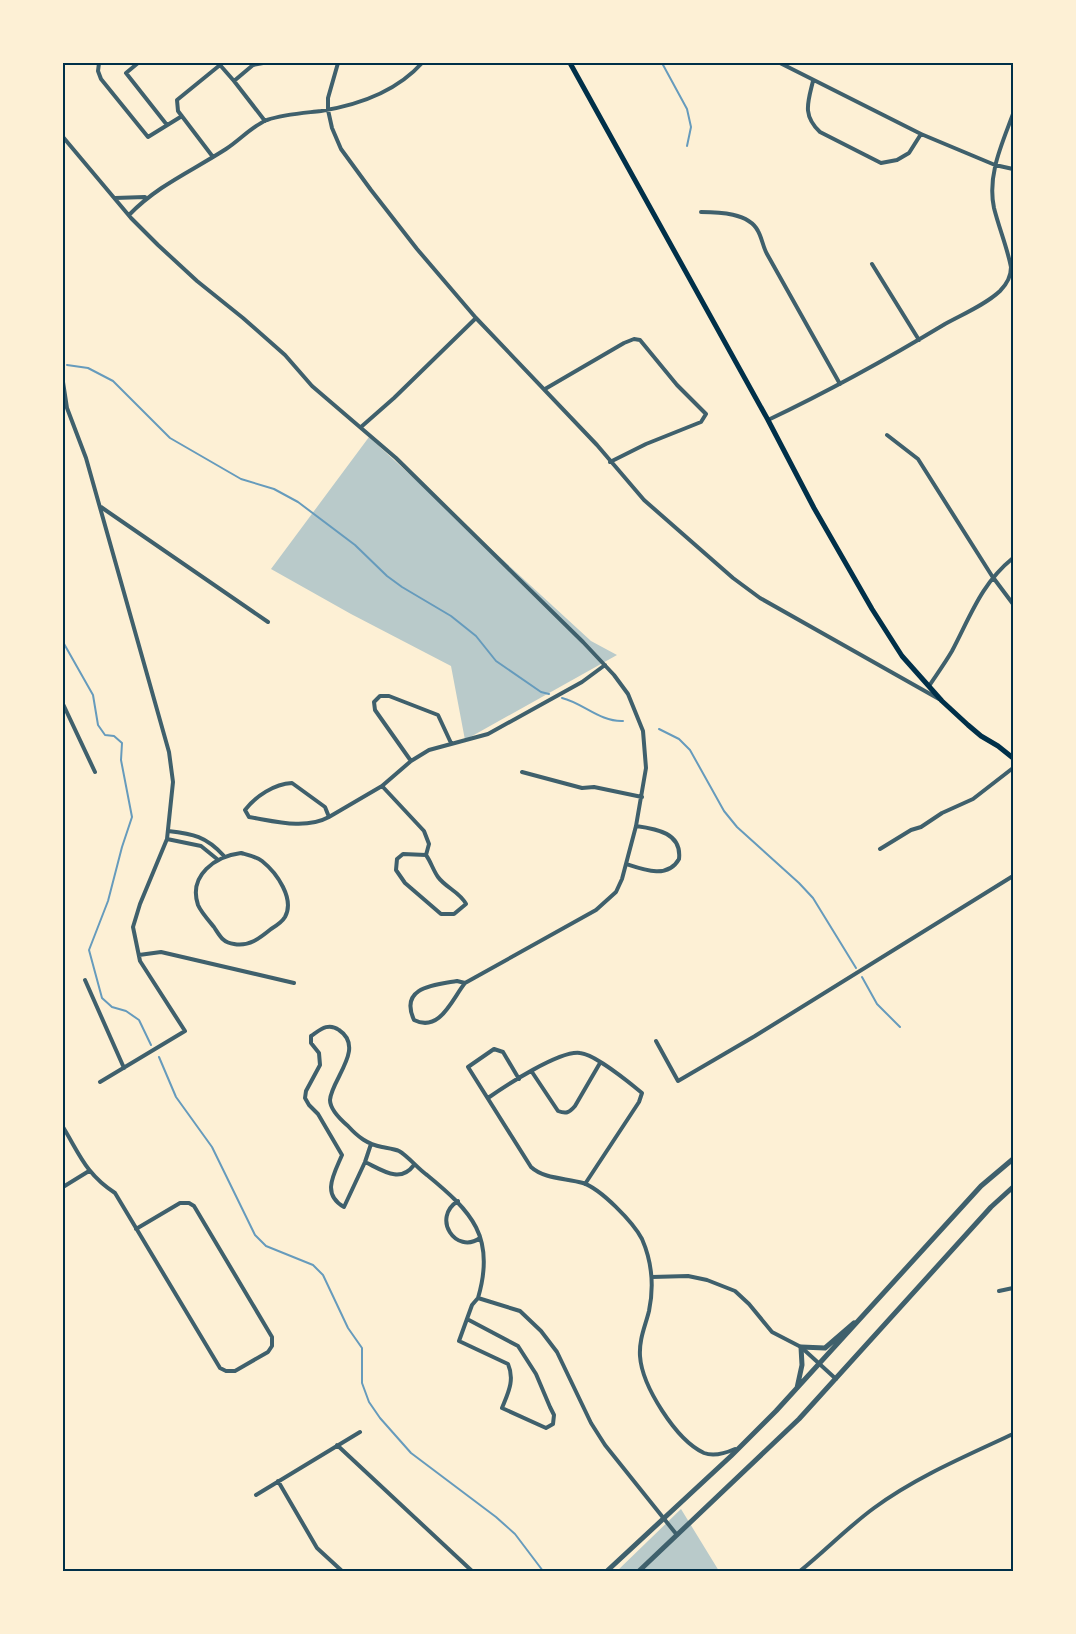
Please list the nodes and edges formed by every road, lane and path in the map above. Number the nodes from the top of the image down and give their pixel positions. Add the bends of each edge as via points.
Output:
1 (99, 63) edge
2 (138, 63) edge
3 (262, 63) edge
4 (338, 63) edge
5 (422, 63) edge
6 (570, 63) edge
7 (780, 63) edge
8 (221, 64) edge
9 (234, 81) junction
10 (813, 81) junction
11 (328, 110) junction
12 (1013, 114) edge
13 (182, 116) junction
14 (265, 121) junction
15 (167, 125) junction
16 (921, 134) junction
17 (63, 137) edge
18 (213, 157) junction
19 (994, 165) junction
20 (1013, 169) edge
21 (146, 197) junction
22 (115, 198) junction
23 (701, 212) dead end
24 (129, 215) junction
25 (872, 264) dead end
26 (476, 318) junction
27 (919, 340) junction
28 (63, 382) edge
29 (840, 384) junction
30 (545, 389) junction
31 (768, 420) junction
32 (361, 427) junction
33 (887, 435) dead end
34 (610, 462) junction
35 (100, 506) junction
36 (1013, 558) edge
37 (992, 576) junction
38 (1013, 604) edge
39 (268, 622) dead end
40 (604, 665) junction
41 (929, 686) junction
42 (942, 701) junction
43 (63, 704) edge
44 (451, 743) junction
45 (1013, 758) edge
46 (411, 761) junction
47 (1013, 768) edge
48 (95, 772) dead end
49 (522, 772) dead end
50 (382, 786) junction
51 (642, 797) junction
52 (329, 817) junction
53 (636, 826) junction
54 (168, 831) junction
55 (168, 839) junction
56 (880, 849) dead end
57 (426, 855) junction
58 (224, 856) junction
59 (217, 859) junction
60 (626, 864) junction
61 (1013, 876) edge
62 (139, 955) junction
63 (85, 980) dead end
64 (294, 983) dead end
65 (465, 983) junction
66 (656, 1041) dead end
67 (600, 1063) junction
68 (124, 1068) junction
69 (532, 1072) junction
70 (519, 1079) junction
71 (100, 1082) dead end
72 (488, 1098) junction
73 (63, 1127) edge
74 (371, 1144) junction
75 (1013, 1159) edge
76 (365, 1162) junction
77 (414, 1165) junction
78 (89, 1171) junction
79 (585, 1184) junction
80 (63, 1187) edge
81 (1013, 1187) edge
82 (458, 1201) junction
83 (136, 1228) junction
84 (480, 1238) junction
85 (652, 1277) junction
86 (1013, 1288) edge
87 (999, 1291) dead end
88 (478, 1298) junction
89 (873, 1306) junction
90 (467, 1319) junction
91 (801, 1347) junction
92 (820, 1364) junction
93 (836, 1380) junction
94 (796, 1390) junction
95 (360, 1432) dead end
96 (1013, 1434) edge
97 (337, 1445) junction
98 (739, 1448) junction
99 (278, 1481) junction
100 (256, 1495) dead end
101 (663, 1519) junction
102 (678, 1536) junction
103 (342, 1571) edge
104 (472, 1571) edge
105 (607, 1571) edge
106 (639, 1571) edge
107 (800, 1571) edge

1 - 15 street via 101,79 148,137
2 - 15 street via 126,72
3 - 9 street via 253,65
4 - 11 street via 330,86
5 - 11 street via 395,87
6 - 31 main road
7 - 10 street
8 - 9 street
8 - 13 street via 177,100
9 - 14 street
10 - 16 street
10 - 16 street via 807,107 812,125 881,163 909,153
11 - 14 street
11 - 26 street via 341,149 417,249
12 - 19 street
13 - 15 street
13 - 18 street
14 - 18 street
16 - 19 street
17 - 22 street
18 - 21 street
19 - 20 street
19 - 27 street via 993,199 1011,267 1008,279 999,292
21 - 22 street
21 - 24 street
22 - 24 street
23 - 29 street via 750,220
24 - 32 street
25 - 27 street
26 - 30 street
26 - 32 street
27 - 29 street
28 - 35 street via 67,408
29 - 31 street
30 - 34 street
30 - 34 street via 634,339 640,340 706,414 701,422
31 - 41 main road via 872,609 902,656
32 - 40 street via 441,501
33 - 37 street via 918,459
34 - 42 street via 644,500 760,598
35 - 39 street
35 - 54 street via 169,752 173,782
36 - 37 street
37 - 38 street
37 - 41 street
40 - 44 street via 582,682 488,734
40 - 51 street via 628,694 643,731 646,768
41 - 42 main road
42 - 45 main road
43 - 48 street
44 - 46 street
44 - 46 street via 438,715 380,696 374,702 375,710
46 - 50 street
47 - 56 street via 973,800
49 - 51 street via 582,788
50 - 52 street
50 - 57 street via 424,831 429,844
51 - 53 street
52 - 52 street via 318,823 289,823 249,817 245,810 252,801 281,784 292,783 325,807
53 - 60 street
53 - 60 street via 671,835 679,846 679,859 671,870 664,872
54 - 55 street
54 - 58 street via 204,839
55 - 59 street via 201,846
55 - 62 street via 133,927
57 - 57 street via 403,854 397,859 396,870 405,883 441,914 454,914 466,904 437,875
58 - 59 street
58 - 59 street via 241,852 261,860 275,873 285,892 288,910 283,920 251,943 236,945 224,941 198,905 196,891 201,873
60 - 65 street via 616,892 596,910
61 - 66 street via 678,1081
62 - 64 street via 161,952
62 - 68 street via 185,1031
63 - 68 street
65 - 65 street via 437,984 421,990 410,999 414,1020 435,1021
67 - 69 street via 580,1053 560,1057
67 - 69 street via 575,1106 564,1114
67 - 79 street via 642,1093
68 - 71 street
69 - 70 street
70 - 72 street
70 - 72 street via 503,1052 495,1049 468,1067
72 - 79 street via 535,1172
73 - 78 street
74 - 76 street
74 - 76 street via 364,1142 332,1108 331,1097 349,1047 340,1030 321,1028 311,1036 320,1065 305,1098 342,1155 330,1185 334,1199 344,1207
74 - 77 street via 399,1151
75 - 89 street via 981,1186
76 - 77 street via 395,1175 407,1173
77 - 82 street
78 - 80 street
78 - 83 street via 115,1193
79 - 85 street via 603,1195 631,1223 641,1239
81 - 93 street
82 - 84 street via 472,1218
82 - 84 street via 447,1213 448,1230 464,1242
83 - 83 street via 220,1368 235,1371 268,1352 272,1336 194,1206 180,1203
84 - 88 street via 485,1266
85 - 91 street via 688,1276 735,1292 772,1332
85 - 98 street via 649,1312 639,1342 642,1367 650,1387 681,1435 704,1453 726,1453
86 - 87 street
88 - 90 street
88 - 101 street via 520,1311 541,1331 557,1352 605,1445
89 - 91 street via 825,1348
89 - 92 street
90 - 90 street via 459,1341 508,1364 512,1373 502,1408 546,1428 553,1424 554,1415 536,1374 518,1346
91 - 92 street
91 - 94 street via 802,1365
92 - 93 street
92 - 94 street
93 - 102 street
94 - 98 street
95 - 97 street
96 - 107 street via 895,1494
97 - 99 street
97 - 104 street
98 - 101 street
99 - 100 street
99 - 103 street via 317,1548
101 - 102 street
101 - 105 street
102 - 106 street

